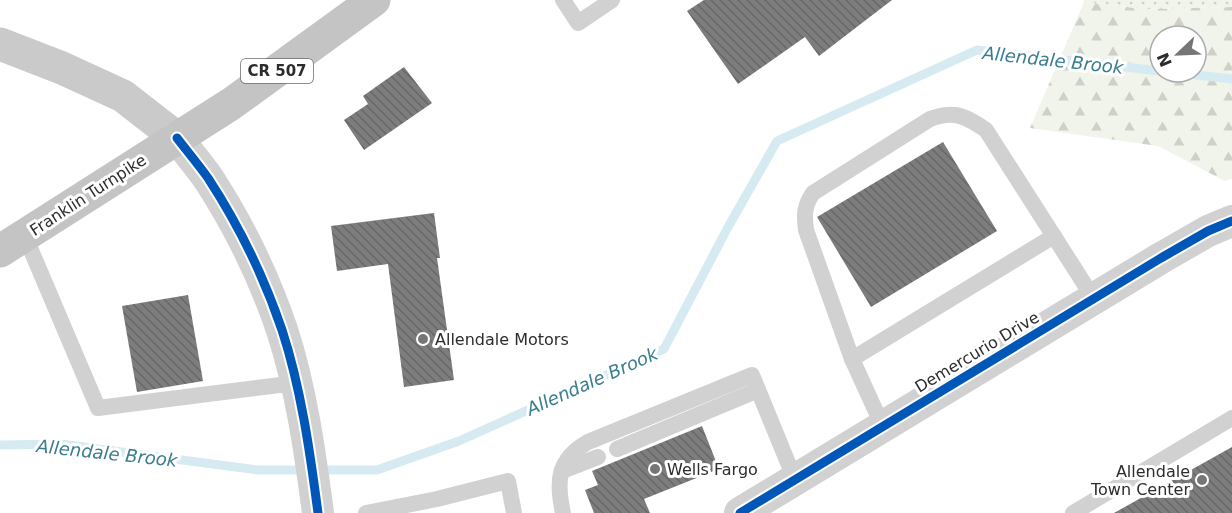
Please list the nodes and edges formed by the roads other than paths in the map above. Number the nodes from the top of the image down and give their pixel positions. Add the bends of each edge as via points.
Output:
1 (374, 0) edge
2 (563, 0) edge
3 (612, 0) edge
4 (0, 44) edge
5 (177, 138) junction
6 (1232, 221) edge
7 (1054, 236) junction
8 (12, 243) edge
9 (1094, 299) junction
10 (852, 359) junction
11 (296, 383) junction
12 (758, 390) junction
13 (1232, 418) edge
14 (883, 426) junction
15 (617, 449) dead end
16 (598, 457) dead end
17 (562, 471) junction
18 (795, 480) junction
19 (318, 510) edge
20 (366, 513) edge
21 (514, 513) edge
22 (563, 513) edge
23 (740, 513) edge
24 (1073, 513) edge

1 - 5 main road, CR 507 via 231,104
2 - 3 lane via 579,23
4 - 5 main road via 123,96
5 - 8 main road, Franklin Turnpike / CR 507
5 - 11 street via 207,178 262,278 282,330
6 - 9 street, Demercurio Drive via 1208,231
7 - 9 lane
7 - 10 lane
7 - 10 lane via 986,130 957,114 930,118 825,184 807,203 806,230
8 - 11 lane via 98,408
9 - 14 street, Demercurio Drive
10 - 14 lane
11 - 19 street
12 - 15 lane
12 - 17 lane via 752,375 588,442 568,457
12 - 18 lane
13 - 24 lane
14 - 18 street, Demercurio Drive
16 - 17 lane
17 - 22 lane via 558,491
18 - 23 street, Demercurio Drive
20 - 21 lane via 508,481

